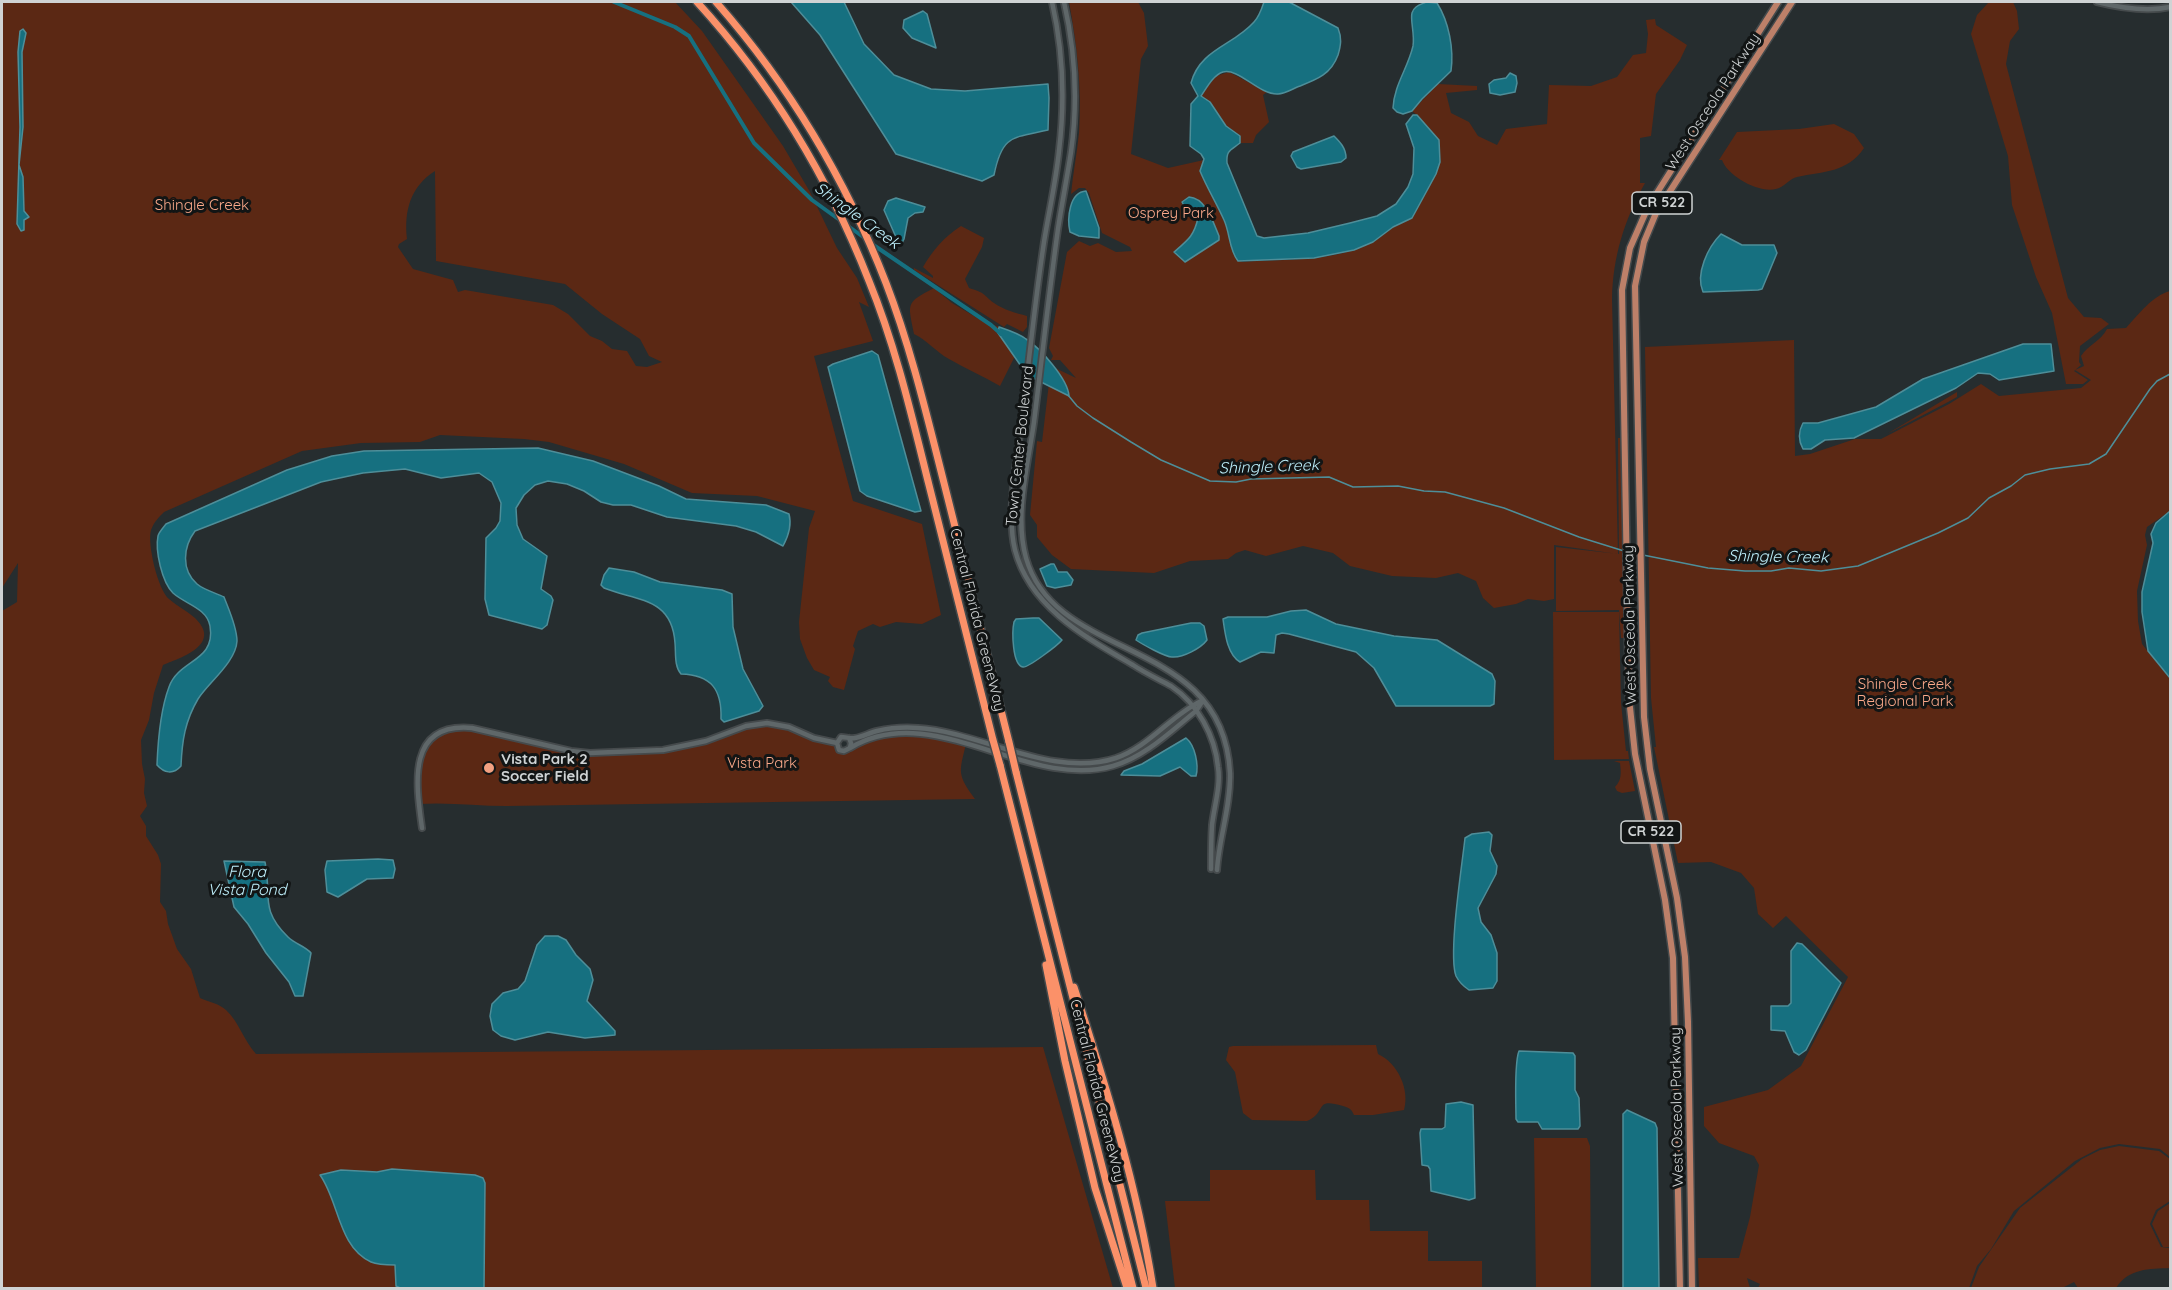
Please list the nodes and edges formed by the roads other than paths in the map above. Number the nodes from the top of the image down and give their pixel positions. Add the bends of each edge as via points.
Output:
1 (697, 2) edge
2 (716, 2) edge
3 (1052, 2) edge
4 (1064, 2) edge
5 (1778, 2) edge
6 (1792, 2) edge
7 (2097, 2) edge
8 (2159, 2) edge
9 (2170, 7) edge
10 (2161, 9) junction
11 (1203, 700) junction
12 (1192, 706) junction
13 (1196, 711) junction
14 (849, 738) junction
15 (837, 743) junction
16 (850, 748) junction
17 (422, 828) dead end
18 (1040, 924) junction
19 (1059, 939) junction
20 (1127, 1288) edge
21 (1132, 1288) edge
22 (1146, 1288) edge
23 (1153, 1288) edge
24 (1680, 1288) edge
25 (1692, 1288) edge

1 - 18 highway, Central Florida GreeneWay, bridge via 779,108 838,211 870,283 892,344
2 - 19 highway, Central Florida GreeneWay, bridge via 762,58 807,124 863,228 889,292 911,359
3 - 12 street, Town Center Boulevard via 1060,36 1060,146 1026,381 1012,524 1015,548 1022,571 1035,592 1067,623 1172,687
4 - 11 street, Town Center Boulevard via 1075,101 1022,519 1026,558 1042,591 1069,618 1161,666
5 - 24 main road, West Osceola Parkway / CR 522 via 1648,207 1634,236 1621,299 1629,698 1632,736 1673,958
6 - 25 main road, West Osceola Parkway / CR 522 via 1663,201 1650,226 1635,286 1646,744 1677,898 1686,966
7 - 10 street
8 - 10 street
9 - 10 street
11 - 12 street
11 - 13 street
11 - 13 street, Town Center Boulevard via 1220,731 1230,772 1214,869 1212,826 1219,768 1206,726
12 - 13 street, Town Center Boulevard
12 - 14 street via 1139,747 1106,761 1047,760 918,728
13 - 16 street via 1131,759 1098,769 1046,766 920,734 875,738
14 - 15 street via 842,737
14 - 16 street
15 - 16 street via 842,751
15 - 17 street via 767,723 663,750 590,753 456,728 436,735 420,756 417,784
18 - 20 highway via 1092,1178
18 - 21 highway, Central Florida GreeneWay
19 - 22 highway, Central Florida GreeneWay
19 - 23 highway via 1116,1124

